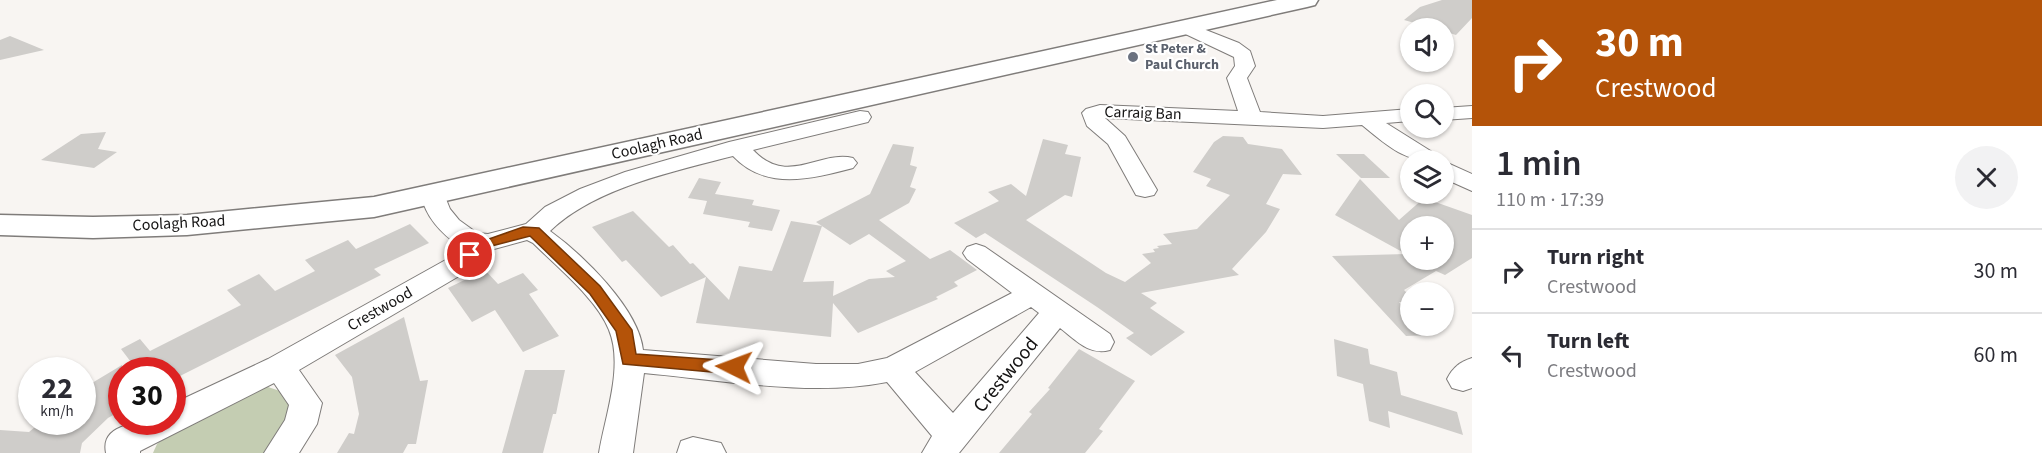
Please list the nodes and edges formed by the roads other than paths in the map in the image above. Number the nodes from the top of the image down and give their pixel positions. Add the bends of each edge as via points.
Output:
1 (1307, 0) edge
2 (1184, 26) junction
3 (1472, 112) edge
4 (1454, 113) edge
5 (1400, 116) edge
6 (860, 117) dead end
7 (1252, 118) junction
8 (1367, 119) junction
9 (737, 147) junction
10 (1411, 150) edge
11 (845, 164) dead end
12 (1454, 174) edge
13 (1472, 184) edge
14 (1145, 190) dead end
15 (433, 194) junction
16 (0, 225) edge
17 (534, 231) junction
18 (475, 244) junction
19 (976, 253) dead end
20 (1032, 294) junction
21 (1057, 312) junction
22 (1099, 342) dead end
23 (629, 360) junction
24 (279, 367) junction
25 (894, 369) junction
26 (186, 412) edge
27 (140, 435) edge
28 (946, 446) edge
29 (123, 453) edge
30 (281, 453) edge
31 (616, 453) edge

1 - 2 street, Coolagh Road
2 - 7 street via 1243,55 1245,66 1237,78
2 - 15 street, Coolagh Road
3 - 4 street
5 - 8 street, Carraig Ban
6 - 9 street
7 - 8 street, Carraig Ban via 1323,122
7 - 14 street, Carraig Ban via 1093,113 1095,121 1117,141
8 - 10 street
9 - 11 street via 749,162 771,173 815,171
9 - 17 street via 599,190 546,217
12 - 13 street
15 - 16 street, Coolagh Road via 374,207 297,216 124,226
15 - 18 street via 435,206 447,222 464,240
17 - 18 street
17 - 23 street via 595,290 624,330
18 - 24 street, Crestwood via 461,263
19 - 20 street
20 - 21 street
20 - 25 street
21 - 22 street
21 - 28 street, Crestwood
23 - 25 street via 816,376 858,376
23 - 31 street
24 - 26 street, Crestwood
24 - 30 street via 306,403 300,423
25 - 28 street, Crestwood
27 - 29 street via 121,444

